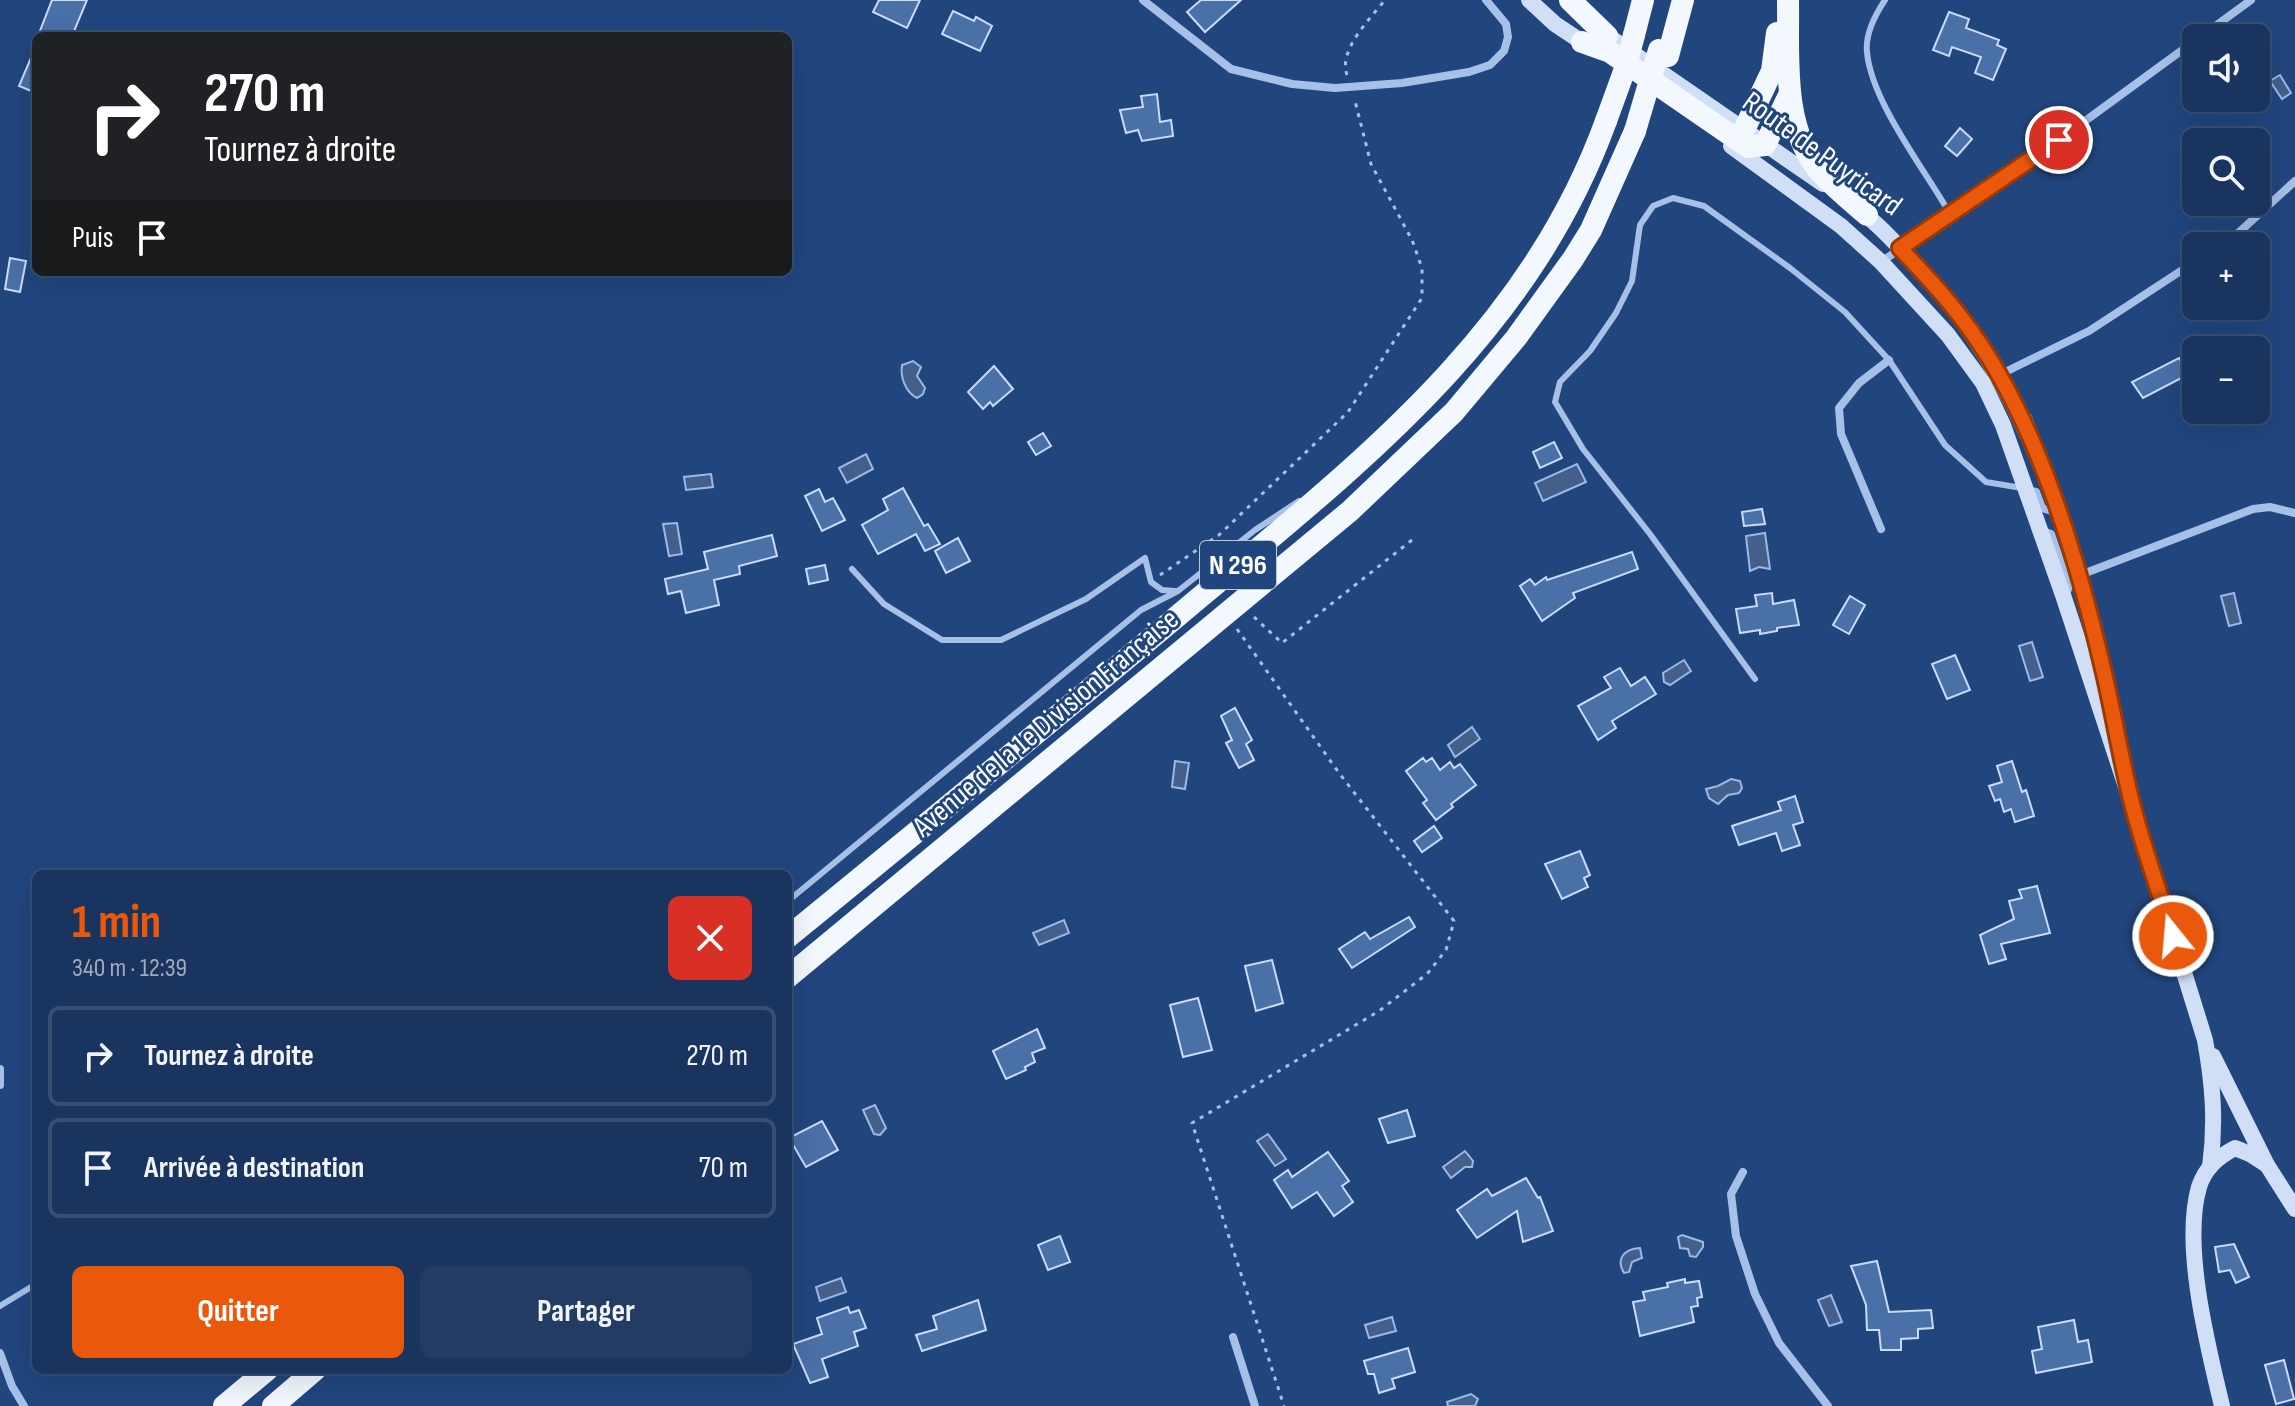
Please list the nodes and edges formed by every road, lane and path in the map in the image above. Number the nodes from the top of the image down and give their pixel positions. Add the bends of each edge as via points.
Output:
1 (1143, 0) edge
2 (1385, 0) edge
3 (1486, 0) edge
4 (1529, 0) edge
5 (1562, 0) edge
6 (1570, 0) edge
7 (1670, 0) edge
8 (1683, 0) edge
9 (1777, 0) edge
10 (1788, 0) edge
11 (1885, 0) edge
12 (2251, 0) edge
13 (1643, 2) edge
14 (2218, 24) edge
15 (1593, 34) junction
16 (2182, 50) edge
17 (1664, 53) junction
18 (1351, 87) junction
19 (1790, 93) junction
20 (1752, 141) junction
21 (2295, 181) edge
22 (1950, 214) junction
23 (1867, 215) junction
24 (2239, 232) edge
25 (1890, 255) junction
26 (2182, 270) edge
27 (1889, 360) junction
28 (2000, 375) junction
29 (1983, 383) junction
30 (2013, 402) junction
31 (1362, 459) junction
32 (2025, 489) junction
33 (2295, 513) edge
34 (2058, 514) junction
35 (1881, 529) dead end
36 (2039, 529) junction
37 (1412, 540) dead end
38 (2068, 541) junction
39 (852, 569) dead end
40 (2072, 578) junction
41 (1151, 582) junction
42 (1178, 591) junction
43 (2064, 598) junction
44 (1232, 608) junction
45 (1755, 679) dead end
46 (2132, 805) junction
47 (792, 898) edge
48 (792, 934) edge
49 (792, 974) edge
50 (2205, 1040) junction
51 (0, 1069) edge
52 (0, 1085) edge
53 (2267, 1165) junction
54 (2210, 1167) junction
55 (1743, 1172) dead end
56 (2295, 1209) edge
57 (32, 1286) edge
58 (0, 1306) edge
59 (1233, 1337) dead end
60 (0, 1353) edge
61 (262, 1374) edge
62 (310, 1374) edge
63 (24, 1406) edge
64 (224, 1406) edge
65 (273, 1406) edge
66 (1255, 1406) edge
67 (1284, 1406) edge
68 (1828, 1406) edge
69 (2222, 1406) edge

1 - 18 street via 1231,69 1292,84
2 - 18 path via 1347,51 1344,67
3 - 18 street via 1506,24 1508,37 1504,51 1490,65 1402,83
4 - 15 main road via 1555,24
5 - 15 main road, Route de Puyricard
6 - 15 highway
7 - 17 highway, Avenue de la 1e Division Française / N 296
8 - 17 highway
9 - 20 highway via 1772,71
10 - 19 highway
11 - 22 lane via 1868,34 1870,71
12 - 14 street
13 - 31 highway, Avenue de la 1e Division Française / N 296, bridge via 1595,152 1550,239 1508,303 1455,366
15 - 20 highway via 1610,52
15 - 25 main road, Route de Puyricard via 1814,206
16 - 22 street
17 - 44 highway, Avenue de la 1e Division Française / N 296, bridge via 1639,133 1591,230 1516,338 1454,412 1350,511
18 - 41 path via 1371,164 1422,268 1422,298 1348,412 1219,535
19 - 20 highway
19 - 23 highway via 1800,134 1820,172
20 - 23 main road, Route de Puyricard
20 - 25 main road
21 - 24 street
22 - 25 street
23 - 25 main road, Route de Puyricard
25 - 28 main road, Route de Puyricard via 1935,285
25 - 29 main road, Route de Puyricard via 1953,328
26 - 28 street via 2089,331
27 - 32 lane via 1945,445 1986,482
27 - 35 street via 1859,383 1839,408 1841,434
27 - 45 lane via 1845,312 1790,268 1704,206 1673,198 1653,206 1640,225 1632,281 1616,313 1560,382 1555,402 1583,449
28 - 29 street
28 - 30 main road, Route de Puyricard
29 - 32 main road, Route de Puyricard
30 - 34 main road, Route de Puyricard
30 - 38 lane via 2029,417 2066,514
31 - 42 lane via 1255,530
31 - 48 highway, Avenue de la 1e Division Française / N 296
32 - 34 street via 2036,492 2042,508
32 - 36 main road, Route de Puyricard
33 - 40 street via 2253,509
34 - 38 main road, Route de Puyricard
36 - 40 street via 2051,534
36 - 43 main road, Route de Puyricard
37 - 44 path via 1282,643
38 - 40 main road, Route de Puyricard
39 - 41 lane via 884,604 942,640 1001,640 1086,599 1145,558
40 - 43 street
40 - 46 main road, Route de Puyricard via 2103,671
41 - 42 lane via 1162,590
42 - 47 lane via 1141,610
43 - 46 main road, Route de Puyricard
44 - 49 highway, Avenue de la 1e Division Française / N 296
44 - 67 path via 1339,773 1454,921 1446,950 1427,974 1379,1011 1192,1123
46 - 50 main road, Route de Puyricard
50 - 53 main road, Route de Puyricard
50 - 54 main road, Route de Puyricard via 2215,1130
51 - 52 street
53 - 54 main road via 2235,1148
53 - 56 main road, Route de Puyricard
54 - 69 main road, Route de Puyricard via 2199,1187 2194,1231 2199,1306
55 - 68 street via 1731,1194 1736,1236 1755,1294 1779,1343
57 - 58 lane
59 - 66 street
60 - 63 street
61 - 64 highway
62 - 65 highway

